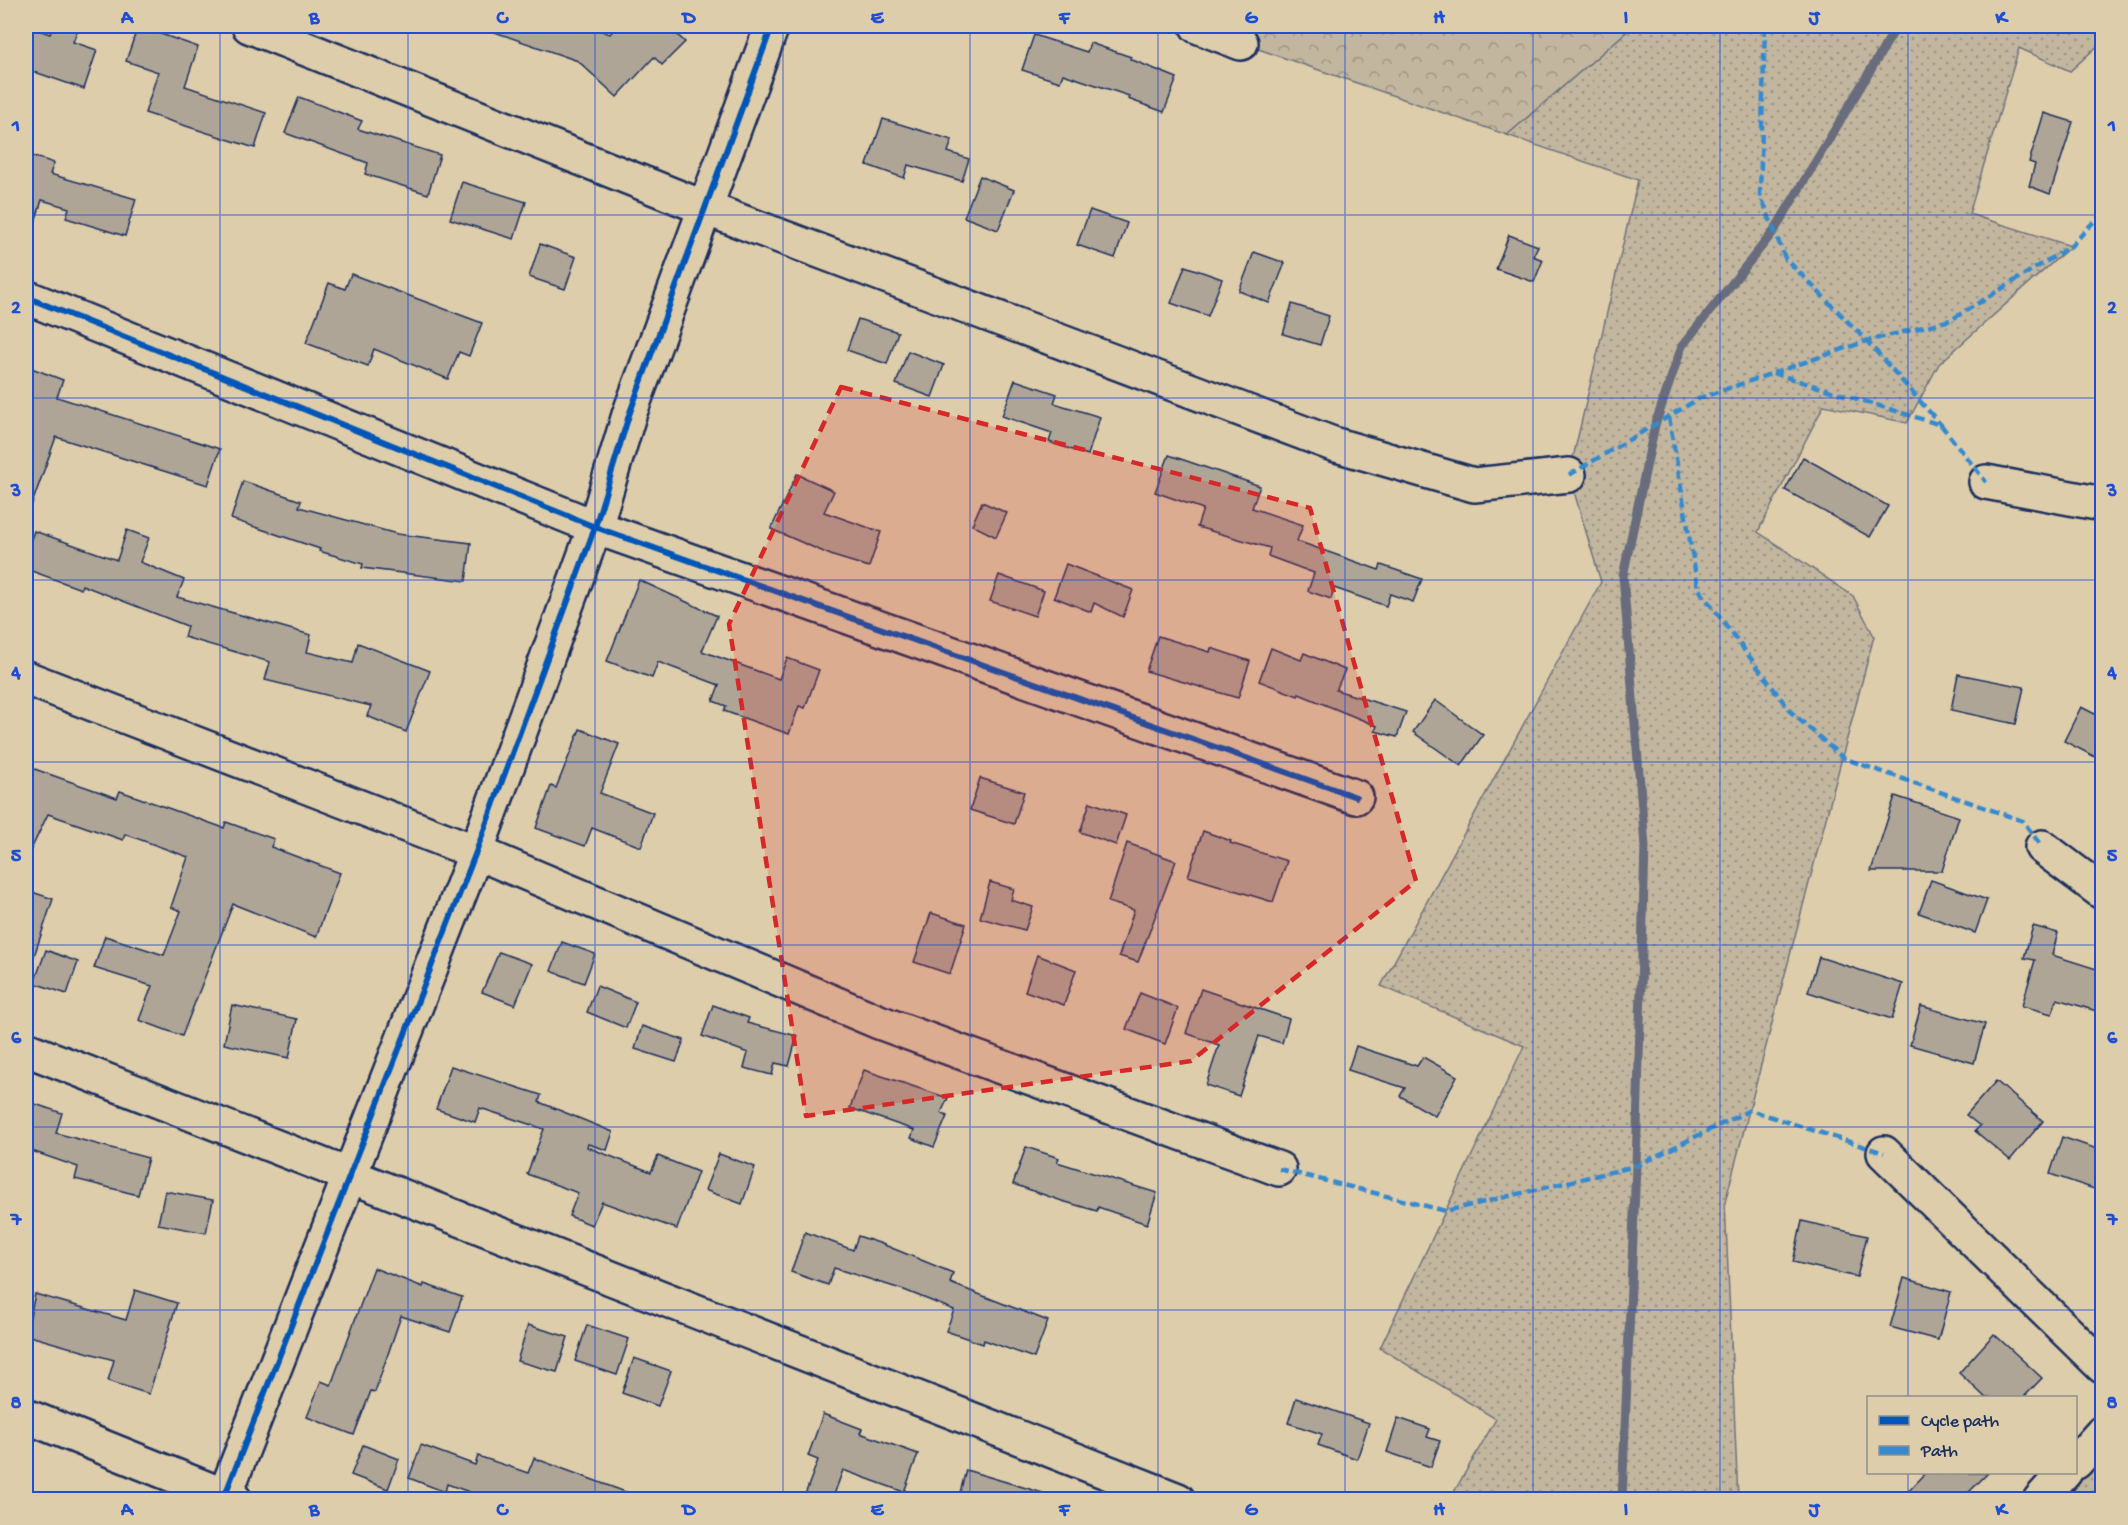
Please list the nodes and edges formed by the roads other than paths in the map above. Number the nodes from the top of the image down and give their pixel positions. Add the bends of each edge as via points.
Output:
1 (249, 26) edge
2 (772, 26) edge
3 (1197, 26) edge
4 (1241, 43) dead end
5 (705, 208) junction
6 (26, 297) edge
7 (1569, 475) dead end
8 (1986, 482) dead end
9 (2103, 504) edge
10 (595, 527) junction
11 (26, 678) edge
12 (1356, 797) dead end
13 (2042, 847) dead end
14 (476, 852) junction
15 (2103, 892) edge
16 (26, 1049) edge
17 (1884, 1154) dead end
18 (1279, 1169) dead end
19 (349, 1176) junction
20 (2103, 1366) edge
21 (26, 1416) edge
22 (2103, 1433) edge
23 (2077, 1461) edge
24 (2064, 1474) edge
25 (228, 1498) edge
26 (1178, 1500) edge
27 (2040, 1500) edge

1 - 5 street
2 - 5 street
3 - 4 street
5 - 7 street via 1333,444 1474,485
5 - 10 street via 629,415
6 - 10 street
8 - 9 street
10 - 12 street
10 - 14 street
11 - 14 street
13 - 15 street
14 - 18 street via 879,1022
14 - 19 street
16 - 19 street
17 - 20 street
19 - 25 street
19 - 26 street
21 - 25 street
22 - 23 street
24 - 27 street

